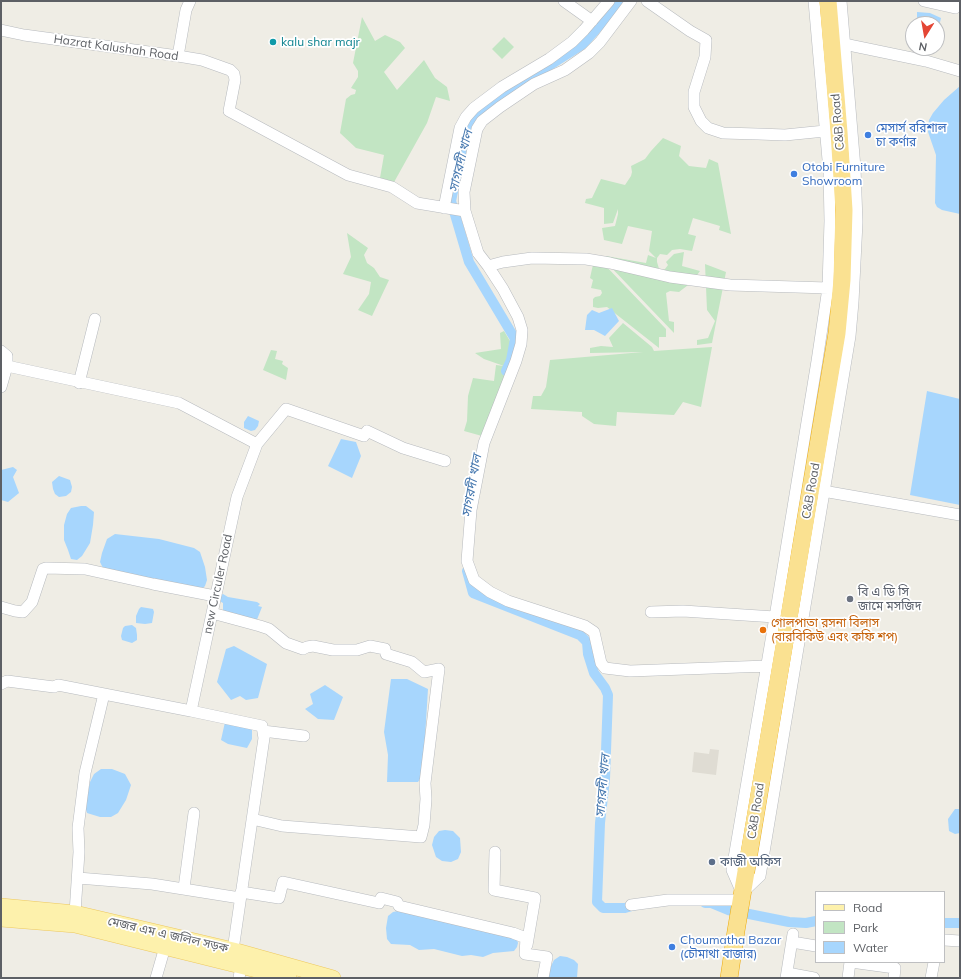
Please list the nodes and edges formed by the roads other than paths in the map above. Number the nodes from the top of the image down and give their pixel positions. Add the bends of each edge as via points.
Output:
1 (190, 1) edge
2 (564, 1) edge
3 (609, 1) edge
4 (631, 1) edge
5 (647, 1) edge
6 (814, 1) edge
7 (828, 1) edge
8 (841, 1) edge
9 (924, 1) edge
10 (956, 1) edge
11 (592, 21) junction
12 (1, 30) edge
13 (844, 44) junction
14 (178, 56) junction
15 (960, 71) edge
16 (825, 131) junction
17 (444, 208) junction
18 (465, 211) junction
19 (488, 266) junction
20 (828, 288) junction
21 (95, 319) dead end
22 (1, 351) edge
23 (7, 366) junction
24 (79, 383) junction
25 (1, 387) edge
26 (257, 444) junction
27 (445, 461) dead end
28 (823, 491) junction
29 (960, 514) edge
30 (215, 596) junction
31 (1, 607) edge
32 (212, 612) junction
33 (650, 612) dead end
34 (775, 617) junction
35 (767, 666) junction
36 (1, 684) edge
37 (104, 694) junction
38 (191, 711) junction
39 (263, 731) junction
40 (304, 736) dead end
41 (194, 813) dead end
42 (252, 819) junction
43 (495, 852) dead end
44 (78, 878) junction
45 (184, 888) junction
46 (241, 895) junction
47 (741, 900) junction
48 (631, 905) dead end
49 (1, 906) edge
50 (75, 913) junction
51 (1, 919) edge
52 (945, 940) edge
53 (167, 941) junction
54 (960, 941) edge
55 (815, 946) edge
56 (233, 950) junction
57 (525, 954) junction
58 (851, 963) edge
59 (858, 963) edge
60 (934, 963) edge
61 (240, 972) edge
62 (786, 976) edge
63 (156, 978) edge
64 (290, 978) edge
65 (333, 978) edge
66 (544, 978) edge
67 (730, 978) edge
68 (814, 978) edge
69 (848, 978) edge
70 (894, 978) edge
71 (931, 978) edge

1 - 14 street
2 - 11 street
3 - 11 street
4 - 18 street via 600,42 589,52 565,70 534,84 482,121 477,129 469,165 464,192
5 - 16 street via 706,40 694,92 694,107 708,128 723,132 785,135
6 - 16 street
7 - 47 highway, C&B Road via 844,210 837,333
8 - 13 street
9 - 10 street via 955,8
11 - 17 street via 558,53 502,87 474,108 466,118 460,128
12 - 14 street, Hazrat Kalushah Road
13 - 15 street via 926,61
13 - 28 street via 857,222 850,336
14 - 17 street, Hazrat Kalushah Road via 202,60 230,70 234,74 229,111 348,174 392,187 417,203
16 - 20 street via 830,221
17 - 18 street
18 - 19 street via 478,253
19 - 20 street via 532,258 586,259 670,277 730,285
19 - 35 street via 518,317 522,330 516,361 484,443 471,510 467,561 474,580 508,601 585,626 594,632 601,663 606,668 630,671
20 - 34 street
21 - 24 street
22 - 23 street via 7,356
23 - 24 street
23 - 25 street
24 - 26 street via 180,403
26 - 27 street, new Circuler Road via 286,409 364,436 366,431 403,448
26 - 30 street, new Circuler Road via 237,497
28 - 29 street
28 - 47 street via 760,876
30 - 31 street via 85,569 46,568 43,570 32,602 23,612
30 - 32 street, new Circuler Road
32 - 38 street, new Circuler Road
32 - 42 street via 269,629 286,644 303,649 313,646 333,650 357,650 370,646 385,649 386,654 412,662 424,672 438,668 421,837 282,826
33 - 34 street via 683,611
34 - 35 street
35 - 47 street via 732,870
36 - 37 street via 7,681 54,688 58,685
37 - 38 street
37 - 44 street via 85,773 78,828
38 - 39 street via 262,726
39 - 40 street
39 - 42 street
41 - 45 street
42 - 46 street
43 - 57 street via 494,890 536,898
44 - 45 street
44 - 50 street
45 - 46 street
46 - 56 street
46 - 57 street via 280,898 283,882 379,904 380,898 397,902 399,906 526,938
47 - 48 street via 668,900
47 - 67 highway, C&B Road
49 - 50 main road, মেজর এম এ জলিল সড়ক
50 - 53 main road, মেজর এম এ জলিল সড়ক
51 - 53 main road, মেজর এম এ জলিল সড়ক via 75,925
52 - 54 street
53 - 56 main road, মেজর এম এ জলিল সড়ক
53 - 61 main road, মেজর এম এ জলিল সড়ক
53 - 63 street
55 - 62 street via 793,938
56 - 65 main road, মেজর এম এ জলিল সড়ক
57 - 66 street via 547,957
58 - 69 street
59 - 70 street via 895,968
60 - 71 street
61 - 64 main road, মেজর এম এ জলিল সড়ক
62 - 68 street

